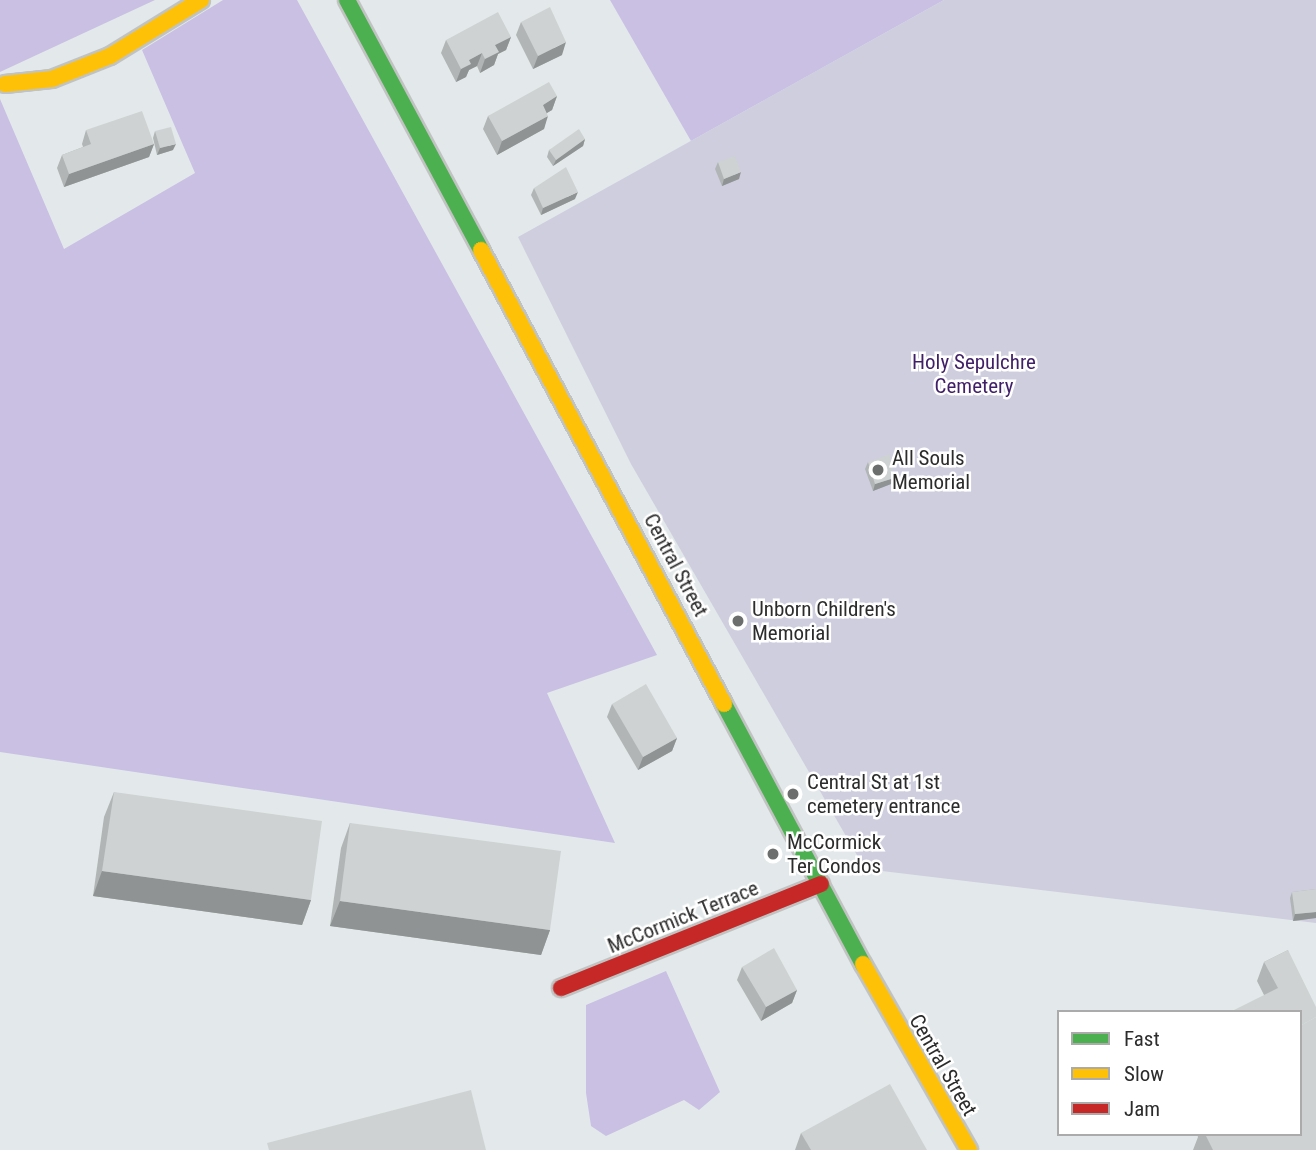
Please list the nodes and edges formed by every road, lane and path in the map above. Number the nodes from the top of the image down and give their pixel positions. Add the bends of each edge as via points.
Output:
1 (201, 0) edge
2 (346, 0) edge
3 (5, 84) dead end
4 (821, 884) junction
5 (561, 988) dead end
6 (969, 1150) edge

1 - 3 main road via 110,56 52,79
2 - 4 main road, Central Street
4 - 5 main road, McCormick Terrace
4 - 6 main road, Central Street

